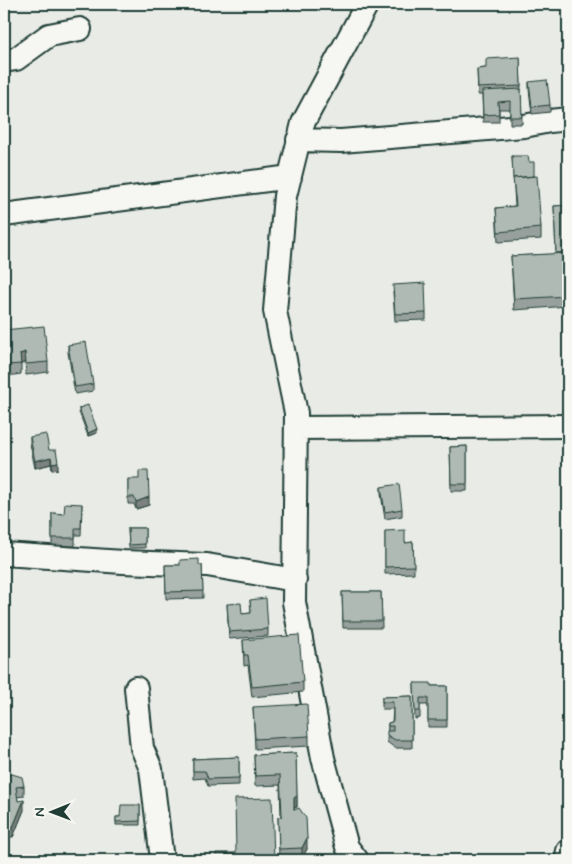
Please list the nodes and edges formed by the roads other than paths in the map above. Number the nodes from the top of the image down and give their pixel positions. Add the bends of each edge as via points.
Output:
1 (367, 4) edge
2 (80, 29) dead end
3 (4, 61) edge
4 (568, 119) edge
5 (298, 140) junction
6 (290, 177) junction
7 (4, 215) edge
8 (568, 426) edge
9 (296, 428) junction
10 (4, 554) edge
11 (295, 580) junction
12 (136, 688) dead end
13 (568, 851) edge
14 (162, 860) edge
15 (358, 860) edge
16 (566, 860) edge

1 - 5 street via 303,123
2 - 3 street via 49,35 16,59
4 - 5 street via 524,126 341,141
5 - 6 street
6 - 7 street
6 - 9 street via 285,196 275,311 296,413
8 - 9 street
9 - 11 street
10 - 11 street via 207,565
11 - 15 street via 294,602 323,758 347,847
12 - 14 street via 142,748 150,770
13 - 16 street

